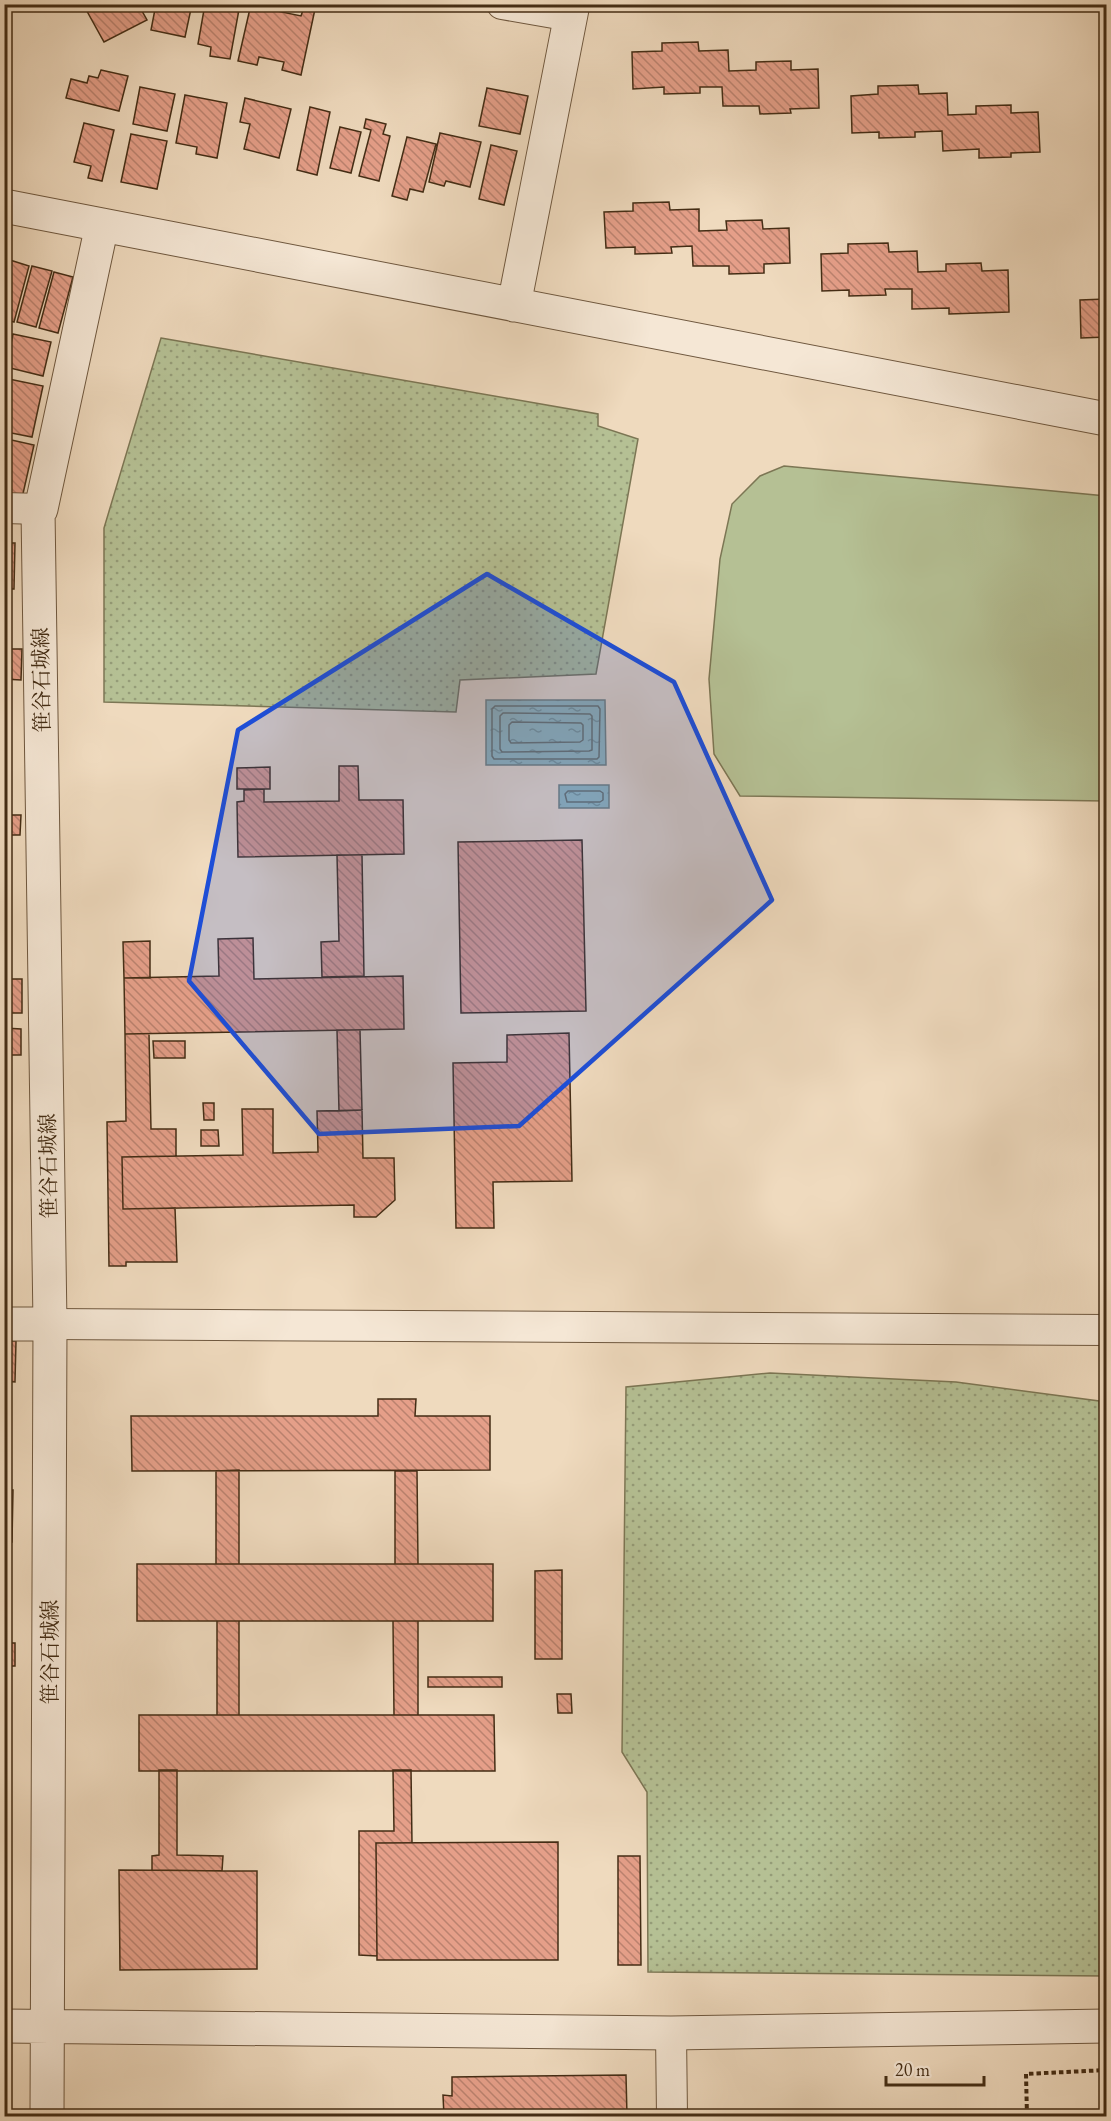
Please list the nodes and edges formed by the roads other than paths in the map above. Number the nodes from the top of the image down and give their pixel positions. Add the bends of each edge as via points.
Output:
1 (502, 4) edge
2 (572, 10) edge
3 (4, 206) edge
4 (102, 225) junction
5 (514, 305) junction
6 (1107, 419) edge
7 (4, 508) edge
8 (42, 509) junction
9 (4, 1324) edge
10 (50, 1324) junction
11 (1107, 1330) edge
12 (4, 2026) edge
13 (47, 2026) junction
14 (1107, 2026) edge
15 (671, 2033) junction
16 (47, 2116) edge
17 (672, 2116) edge

1 - 2 street
2 - 5 street
3 - 4 street
4 - 5 street
4 - 8 street, 笹谷石城線
5 - 6 street
7 - 8 street
8 - 10 street, 笹谷石城線 via 38,510
9 - 10 street
10 - 11 street
10 - 13 street, 笹谷石城線
12 - 13 street
13 - 15 street
13 - 16 street, 笹谷石城線
14 - 15 street
15 - 17 street

